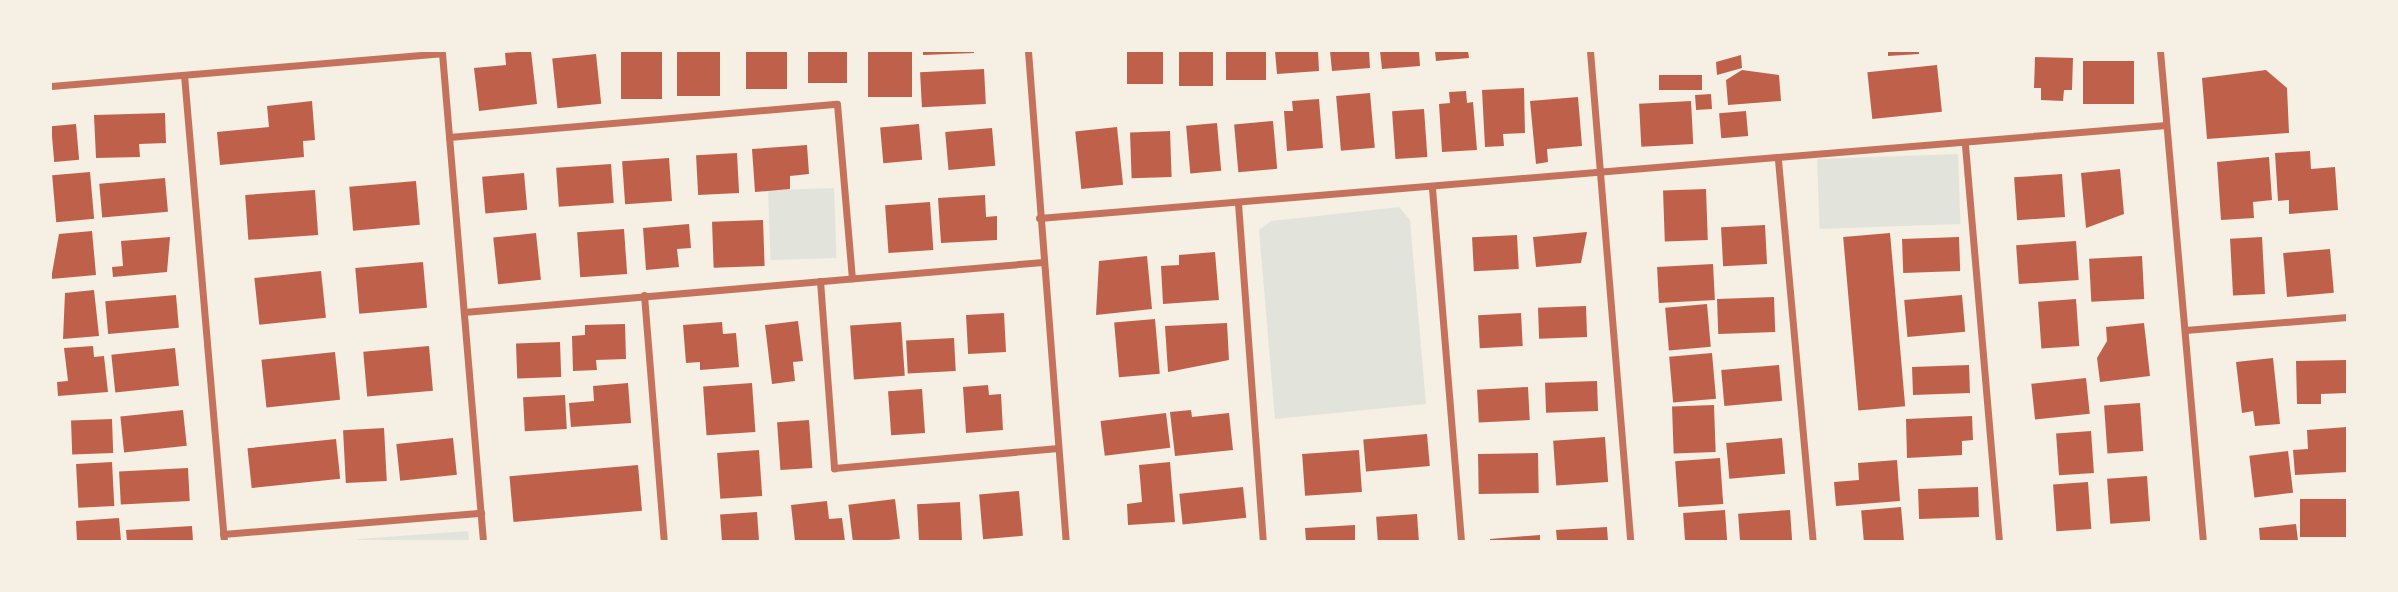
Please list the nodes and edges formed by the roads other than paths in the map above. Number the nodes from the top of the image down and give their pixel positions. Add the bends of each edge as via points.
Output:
1 (1028, 51) edge
2 (1590, 51) edge
3 (2160, 51) edge
4 (184, 75) junction
5 (51, 86) edge
6 (2166, 125) junction
7 (449, 137) junction
8 (1965, 145) junction
9 (1778, 160) junction
10 (1602, 174) junction
11 (1432, 188) junction
12 (1238, 203) junction
13 (1039, 218) junction
14 (1043, 262) junction
15 (852, 278) junction
16 (820, 281) junction
17 (644, 295) junction
18 (464, 312) junction
19 (2347, 317) edge
20 (2185, 330) junction
21 (1058, 448) junction
22 (481, 513) junction
23 (224, 537) edge
24 (484, 541) edge
25 (664, 541) edge
26 (1066, 541) edge
27 (1263, 541) edge
28 (1461, 541) edge
29 (1630, 541) edge
30 (1813, 541) edge
31 (1999, 541) edge
32 (2203, 541) edge

1 - 13 street
2 - 10 street
3 - 6 street
4 - 5 street
4 - 7 street via 442,53
4 - 23 street
6 - 8 street
6 - 20 street
7 - 15 street via 837,104
7 - 18 street
8 - 9 street
8 - 31 street
9 - 10 street
9 - 30 street
10 - 11 street
10 - 29 street
11 - 12 street
11 - 28 street
12 - 13 street
12 - 27 street
13 - 14 street
14 - 15 street
14 - 21 street
15 - 16 street
16 - 17 street
16 - 21 street via 834,468
17 - 18 street
17 - 25 street
18 - 22 street
19 - 20 street
20 - 32 street
21 - 26 street
22 - 23 street
22 - 24 street

